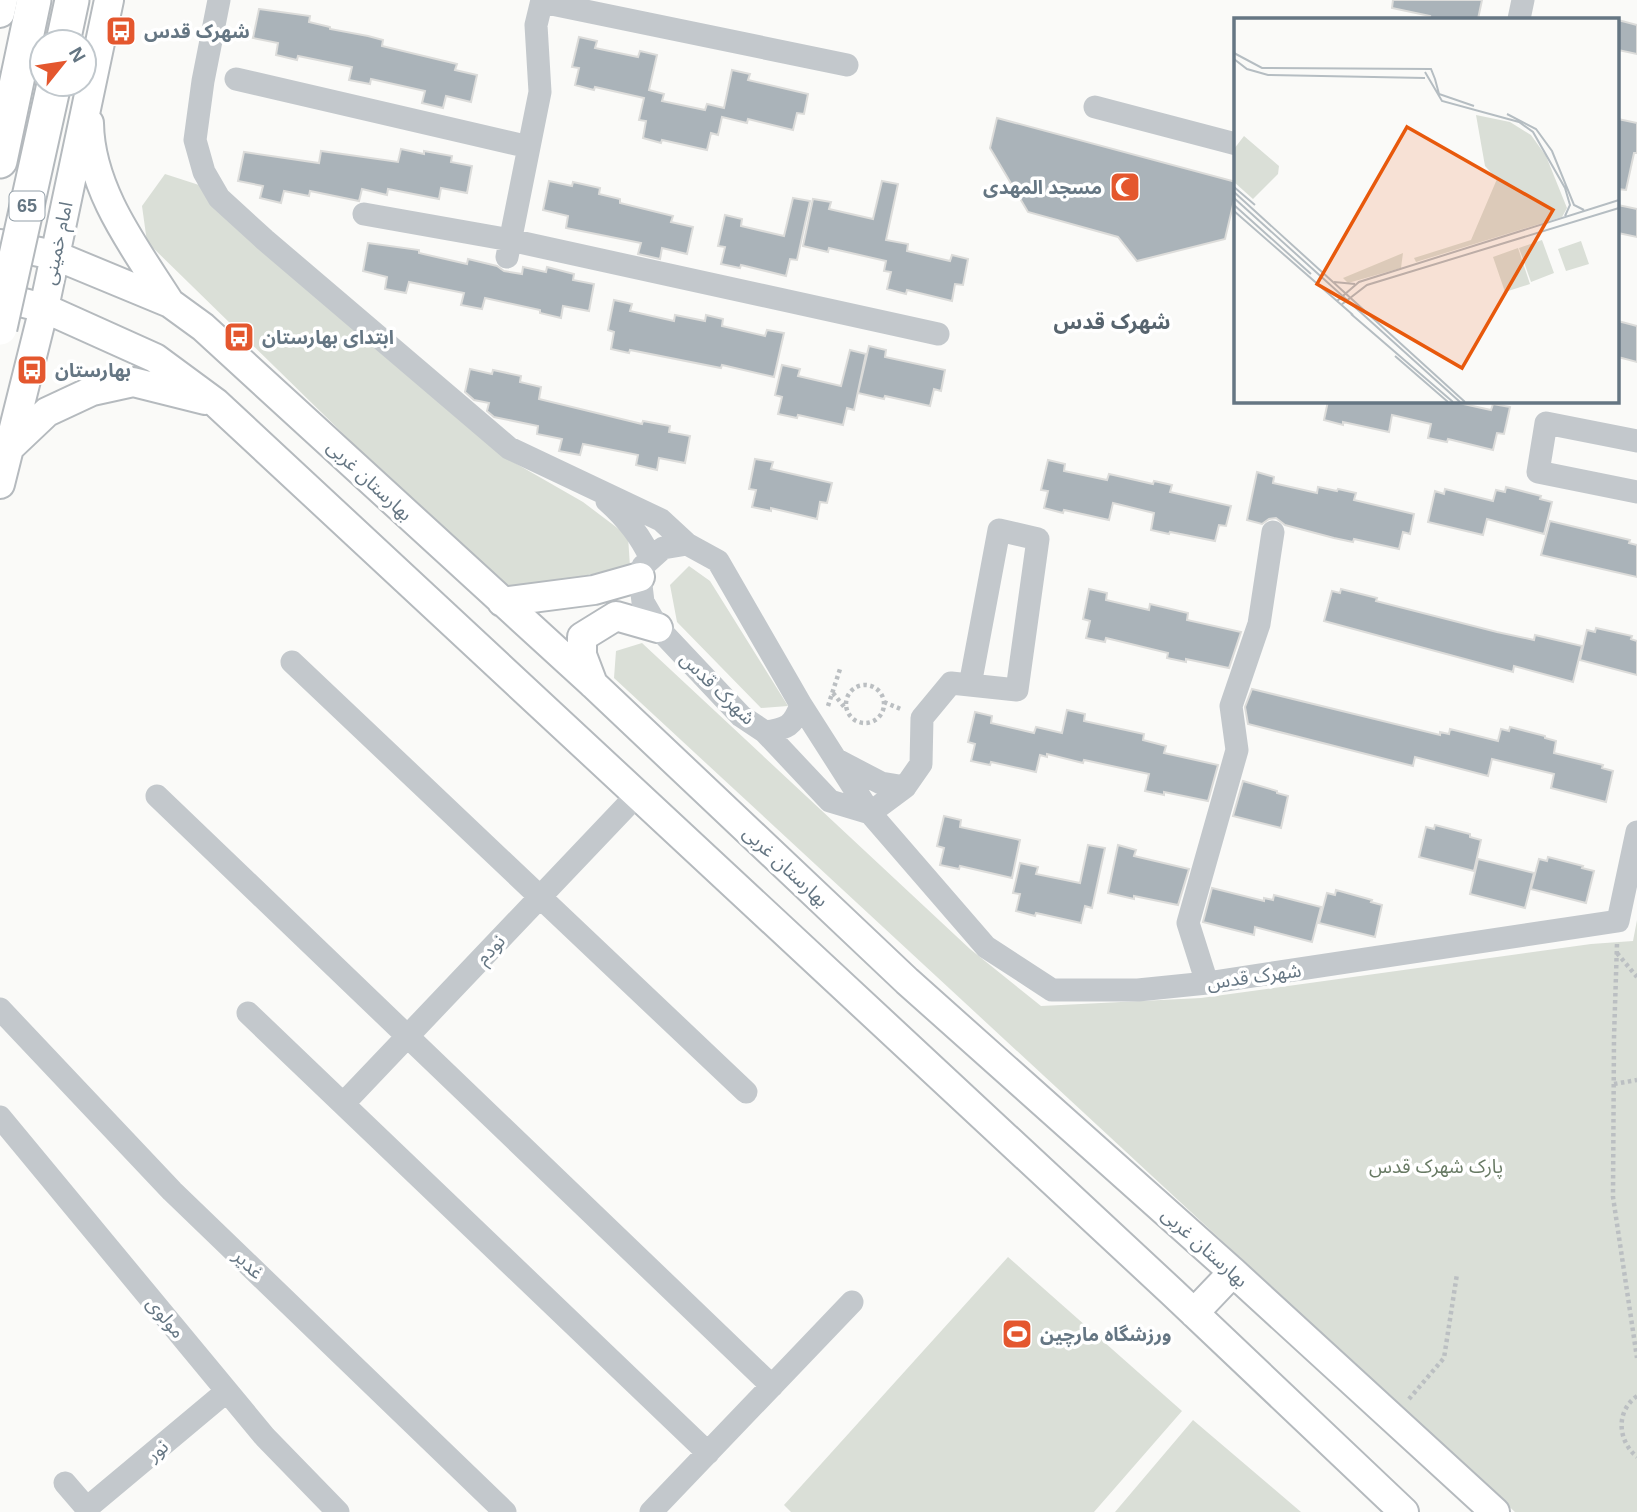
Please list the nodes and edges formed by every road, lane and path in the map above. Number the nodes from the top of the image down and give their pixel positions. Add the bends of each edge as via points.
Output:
1 (3, 0) edge
2 (34, 0) edge
3 (72, 0) edge
4 (109, 0) edge
5 (219, 0) edge
6 (1523, 0) edge
7 (542, 1) edge
8 (0, 13) edge
9 (1519, 18) edge
10 (66, 28) edge
11 (98, 51) edge
12 (846, 65) dead end
13 (236, 79) dead end
14 (51, 98) edge
15 (88, 98) edge
16 (89, 98) edge
17 (1095, 107) dead end
18 (1234, 143) edge
19 (529, 146) junction
20 (0, 161) edge
21 (364, 214) dead end
22 (0, 244) edge
23 (508, 249) junction
24 (54, 256) junction
25 (0, 297) edge
26 (170, 303) junction
27 (44, 308) junction
28 (0, 328) edge
29 (938, 334) dead end
30 (216, 402) junction
31 (288, 404) junction
32 (257, 440) junction
33 (1637, 441) edge
34 (9, 447) junction
35 (0, 484) edge
36 (594, 490) junction
37 (1637, 492) edge
38 (1273, 532) dead end
39 (687, 544) junction
40 (645, 567) junction
41 (502, 602) junction
42 (658, 628) junction
43 (292, 662) dead end
44 (839, 669) dead end
45 (593, 684) junction
46 (970, 685) dead end
47 (832, 692) junction
48 (802, 705) junction
49 (846, 709) junction
50 (765, 732) junction
51 (819, 733) junction
52 (834, 758) junction
53 (905, 787) junction
54 (637, 794) junction
55 (157, 796) dead end
56 (870, 813) junction
57 (1637, 832) edge
58 (541, 896) junction
59 (1618, 921) junction
60 (1617, 953) junction
61 (1637, 977) edge
62 (1207, 983) junction
63 (0, 1009) edge
64 (248, 1013) dead end
65 (407, 1037) junction
66 (1637, 1080) edge
67 (1613, 1084) junction
68 (746, 1092) dead end
69 (344, 1103) junction
70 (0, 1117) edge
71 (1233, 1272) junction
72 (1457, 1274) dead end
73 (852, 1302) dead end
74 (1194, 1313) junction
75 (1637, 1358) edge
76 (772, 1386) junction
77 (227, 1391) junction
78 (1637, 1396) edge
79 (1392, 1418) junction
80 (708, 1453) junction
81 (1637, 1457) edge
82 (65, 1483) dead end
83 (88, 1510) edge
84 (338, 1512) edge
85 (505, 1512) edge
86 (651, 1512) edge
87 (1405, 1512) edge
88 (1496, 1512) edge

1 - 8 main road
2 - 20 highway
3 - 10 highway
4 - 11 main road, امام خمینی
5 - 36 street via 195,140 204,172 219,198 509,448
6 - 9 street
7 - 12 street
7 - 19 street via 536,25 540,92
13 - 19 street
14 - 28 highway, 65, bridge
15 - 24 main road, امام خمینی
16 - 26 main road via 89,144 104,192
17 - 18 street
19 - 23 street
21 - 23 street
22 - 24 main road, بهارستان غربی
23 - 29 street
24 - 26 main road, بهارستان غربی
24 - 27 main road, امام خمینی
25 - 27 main road
26 - 31 main road, بهارستان غربی
27 - 30 main road via 155,358
27 - 34 main road, امام خمینی
30 - 32 main road
30 - 34 main road via 133,382 92,391 47,412
31 - 32 main road via 267,407 256,422
31 - 41 main road, بهارستان غربی
32 - 54 main road
33 - 37 street via 1546,423 1538,472
34 - 35 main road, امام خمینی
36 - 39 street via 661,520
36 - 40 street, شهرک قدس via 624,516
38 - 62 street via 1259,624 1231,706 1237,750 1188,923
39 - 40 street via 663,548
39 - 48 street via 719,561
40 - 41 main road via 594,590
40 - 42 street, شهرک قدس via 643,603
41 - 45 main road, بهارستان غربی
42 - 45 main road via 616,616 582,637 582,655
42 - 50 street, شهرک قدس via 741,716
43 - 58 street
44 - 47 path
45 - 71 main road, بهارستان غربی via 907,981
46 - 53 street via 999,530 1038,539 1017,690 951,683 922,718 921,764
47 - 49 path
47 - 51 path
48 - 50 street, شهرک قدس via 795,721 781,730
48 - 51 street, شهرک قدس
49 - 49 path via 854,720 872,722 884,709 883,696 869,685 856,687 847,696
50 - 56 street via 831,802
51 - 52 street, شهرک قدس
52 - 53 street via 881,783
52 - 56 street, شهرک قدس
53 - 56 street
54 - 58 street, نودم
54 - 74 main road
55 - 65 street
56 - 62 street, شهرک قدس via 986,947 1052,990 1138,990
57 - 59 street
58 - 65 street, نودم
58 - 68 street
59 - 60 path
59 - 62 street, شهرک قدس
60 - 61 path
60 - 67 path
63 - 85 street, غدیر via 172,1191
64 - 69 street
65 - 69 street, نودم
65 - 76 street
66 - 67 path
67 - 75 path via 1612,1197
69 - 80 street
70 - 77 street, مولوی
71 - 74 main road
71 - 79 main road, بهارستان غربی
72 - 79 path via 1444,1358
73 - 76 street
74 - 87 main road
76 - 80 street
77 - 83 street, نور
77 - 84 street, مولوی
78 - 81 path via 1621,1422 1626,1446
79 - 88 main road, بهارستان غربی
80 - 86 street
82 - 83 street, نور

